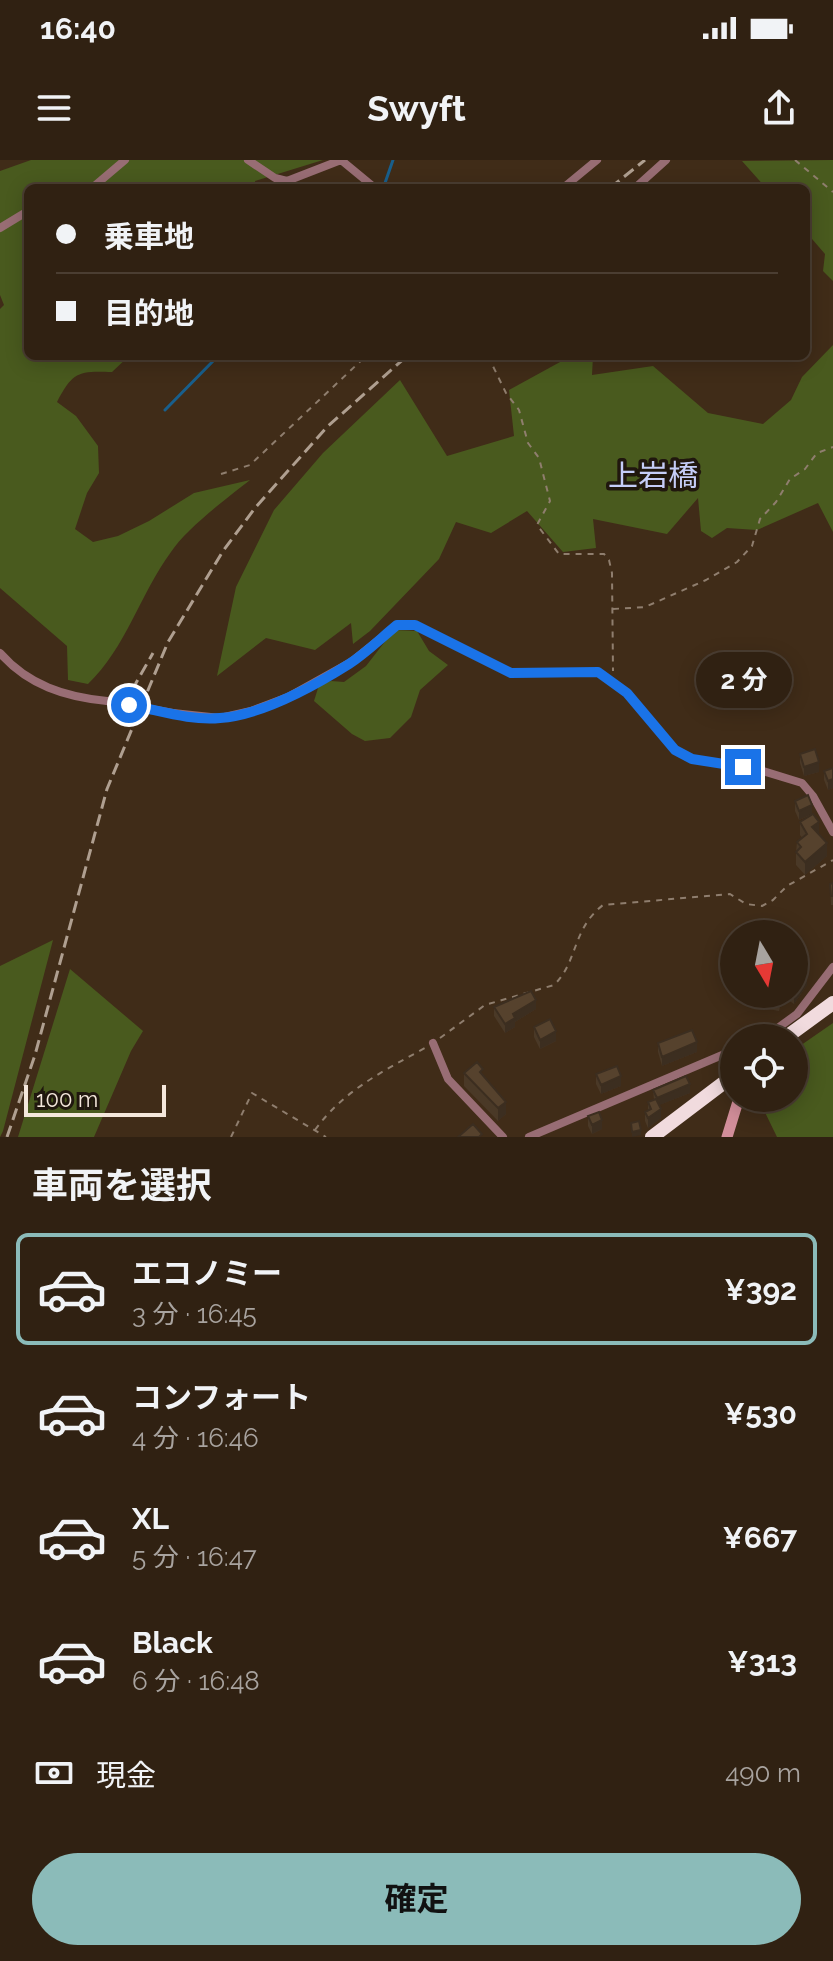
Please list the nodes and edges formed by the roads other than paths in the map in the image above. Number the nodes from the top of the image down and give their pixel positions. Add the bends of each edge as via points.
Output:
1 (125, 160) edge
2 (248, 160) edge
3 (597, 160) edge
4 (666, 160) edge
5 (97, 184) edge
6 (370, 184) edge
7 (568, 184) edge
8 (639, 184) edge
9 (24, 213) edge
10 (0, 228) edge
11 (0, 653) edge
12 (833, 832) edge
13 (833, 967) edge
14 (833, 1003) edge
15 (784, 1024) edge
16 (804, 1024) edge
17 (433, 1043) road end
18 (720, 1056) edge
19 (720, 1086) edge
20 (735, 1112) edge
21 (503, 1137) edge
22 (529, 1137) edge
23 (652, 1137) edge
24 (727, 1137) edge

1 - 5 street
2 - 6 street via 287,181 341,160
3 - 7 street
4 - 8 street
9 - 10 street
11 - 12 street, bridge via 14,669 45,688 220,718 288,697 351,662 397,625 415,625 511,673 598,672 634,701 675,750 692,759 753,768 802,783
13 - 15 street
14 - 16 highway
17 - 21 street via 448,1079
18 - 22 street
19 - 23 highway
20 - 24 street

